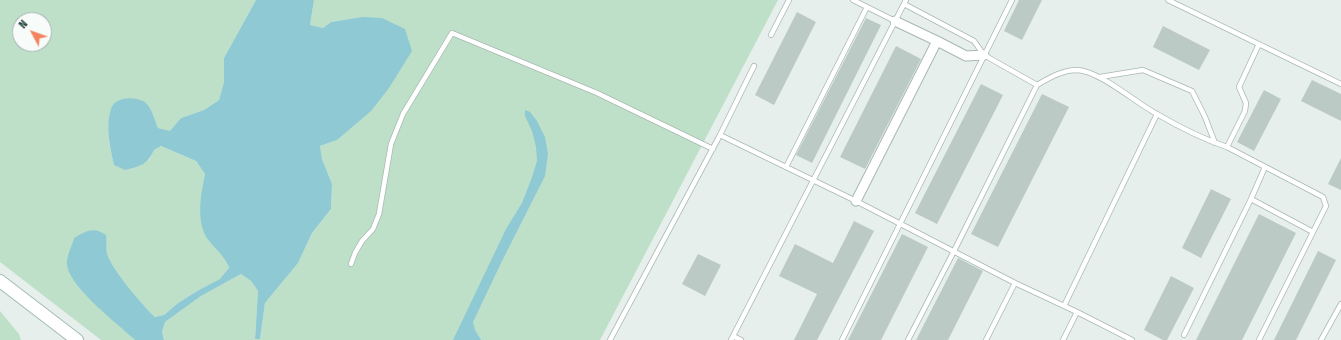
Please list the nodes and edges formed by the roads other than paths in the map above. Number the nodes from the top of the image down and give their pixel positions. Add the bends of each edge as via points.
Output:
1 (789, 0) edge
2 (853, 0) edge
3 (1012, 0) edge
4 (1168, 0) edge
5 (905, 2) edge
6 (867, 7) junction
7 (895, 21) junction
8 (771, 35) dead end
9 (938, 41) junction
10 (1259, 44) junction
11 (984, 55) junction
12 (754, 66) dead end
13 (1100, 77) junction
14 (1341, 84) edge
15 (1037, 85) junction
16 (1157, 114) junction
17 (720, 135) junction
18 (1214, 143) junction
19 (1227, 147) junction
20 (713, 149) junction
21 (786, 167) junction
22 (1265, 167) junction
23 (813, 180) junction
24 (1251, 199) junction
25 (856, 201) junction
26 (900, 224) junction
27 (1313, 232) junction
28 (954, 251) junction
29 (351, 264) dead end
30 (0, 281) edge
31 (1015, 283) junction
32 (1341, 304) edge
33 (1064, 306) junction
34 (1077, 312) junction
35 (1184, 335) dead end
36 (732, 338) edge
37 (77, 340) edge
38 (610, 340) edge
39 (741, 340) edge
40 (842, 340) edge
41 (908, 340) edge
42 (986, 340) edge
43 (1063, 340) edge
44 (1131, 340) edge
45 (1259, 340) edge
46 (1321, 340) edge

1 - 8 lane
2 - 6 lane
3 - 11 lane
4 - 10 lane
5 - 7 lane
5 - 11 lane via 974,41
6 - 7 lane
6 - 21 lane
7 - 9 street
7 - 23 lane
9 - 11 street via 966,56
9 - 25 street
10 - 14 lane
10 - 19 lane via 1239,87 1246,103 1245,111
11 - 15 lane
11 - 26 lane
12 - 17 lane
13 - 15 lane via 1077,70 1059,73
13 - 16 lane
13 - 18 lane via 1143,70 1192,91
15 - 28 lane
16 - 18 lane
16 - 33 lane
17 - 20 lane
17 - 21 lane
18 - 19 lane
19 - 22 lane
20 - 29 lane via 597,93 452,33 403,114 391,144 379,214 373,229 362,241
20 - 38 lane
21 - 23 lane
22 - 24 lane
22 - 27 lane via 1322,197 1326,206
23 - 25 lane
23 - 36 lane
24 - 27 lane
24 - 35 lane
25 - 26 lane
26 - 28 lane
26 - 40 lane
27 - 45 lane
28 - 31 lane
28 - 41 lane
30 - 37 street
31 - 33 lane
31 - 42 lane
32 - 46 lane
33 - 34 lane
34 - 43 lane
34 - 44 lane
36 - 39 lane

